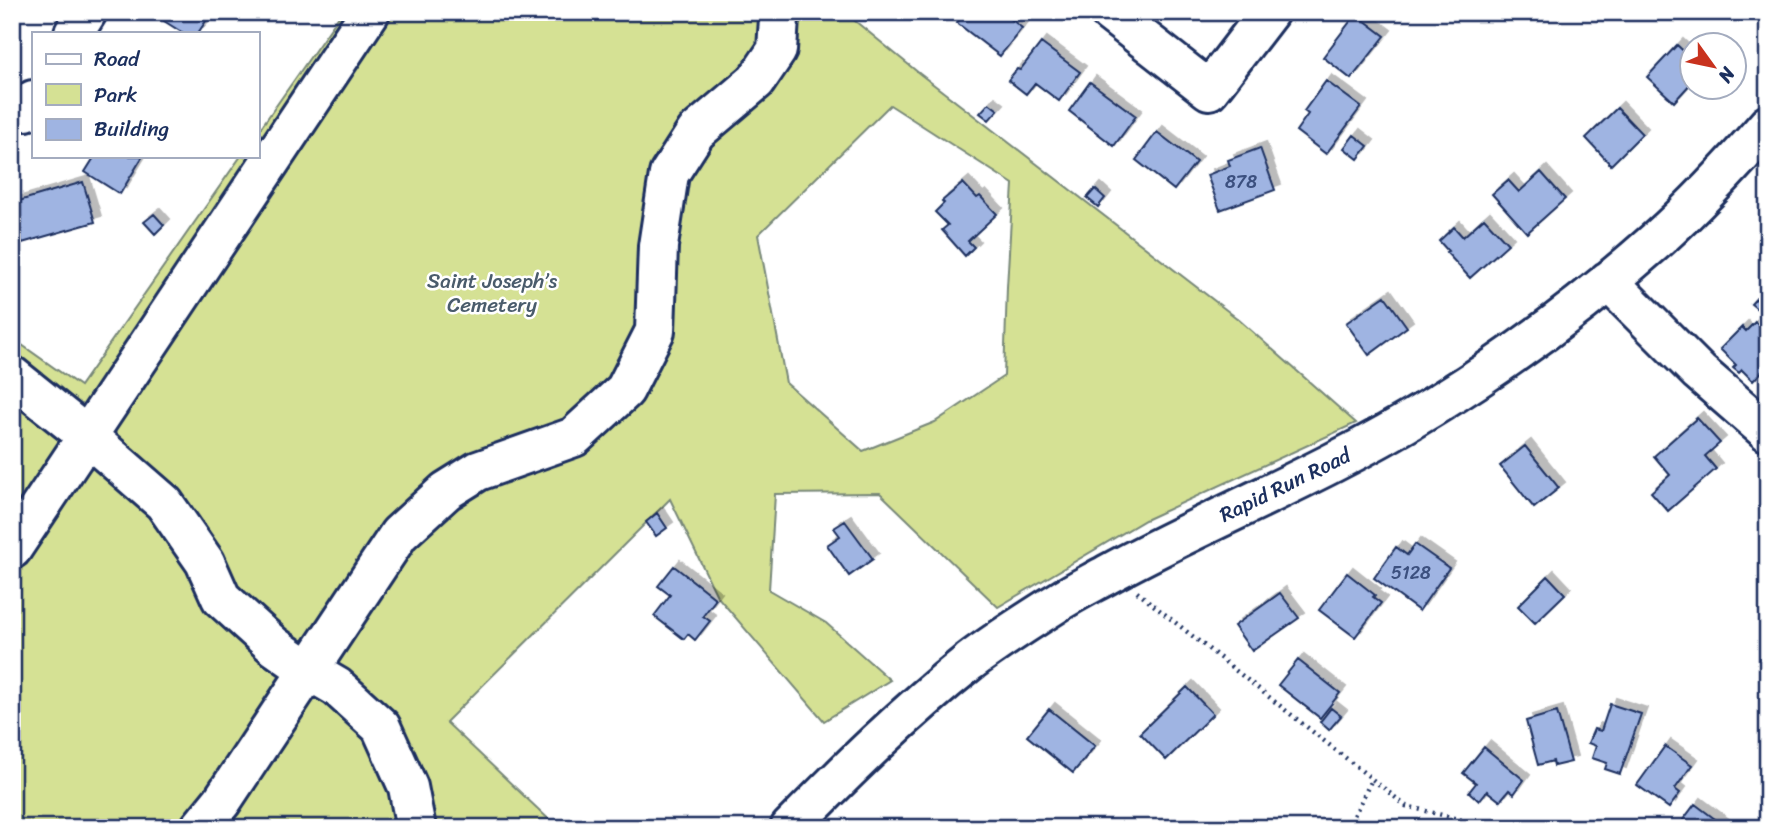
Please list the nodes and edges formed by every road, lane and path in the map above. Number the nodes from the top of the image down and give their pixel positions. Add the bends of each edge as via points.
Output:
1 (87, 12) edge
2 (369, 12) edge
3 (776, 12) edge
4 (1109, 12) edge
5 (1269, 12) edge
6 (75, 32) edge
7 (1768, 125) edge
8 (1608, 281) junction
9 (12, 376) edge
10 (1768, 432) edge
11 (87, 436) junction
12 (12, 549) edge
13 (1112, 572) junction
14 (308, 670) junction
15 (1372, 779) junction
16 (200, 828) edge
17 (416, 828) edge
18 (790, 828) edge
19 (1348, 828) edge
20 (1494, 828) edge

1 - 6 street
2 - 11 street
3 - 14 street via 777,50 756,81 696,132 669,174 658,246 655,331 625,390 574,437 478,471 446,491 399,534
4 - 5 street via 1209,90
7 - 8 street, Rapid Run Road via 1723,176
8 - 10 street via 1699,372
8 - 13 street, Rapid Run Road via 1497,366 1431,409
9 - 11 street
11 - 12 street
11 - 14 street via 164,503 205,562 221,598
13 - 15 path
13 - 18 street, Rapid Run Road via 1062,599 972,661 842,774
14 - 16 street
14 - 17 street via 337,687 381,727 408,787
15 - 19 path
15 - 20 path via 1406,806

